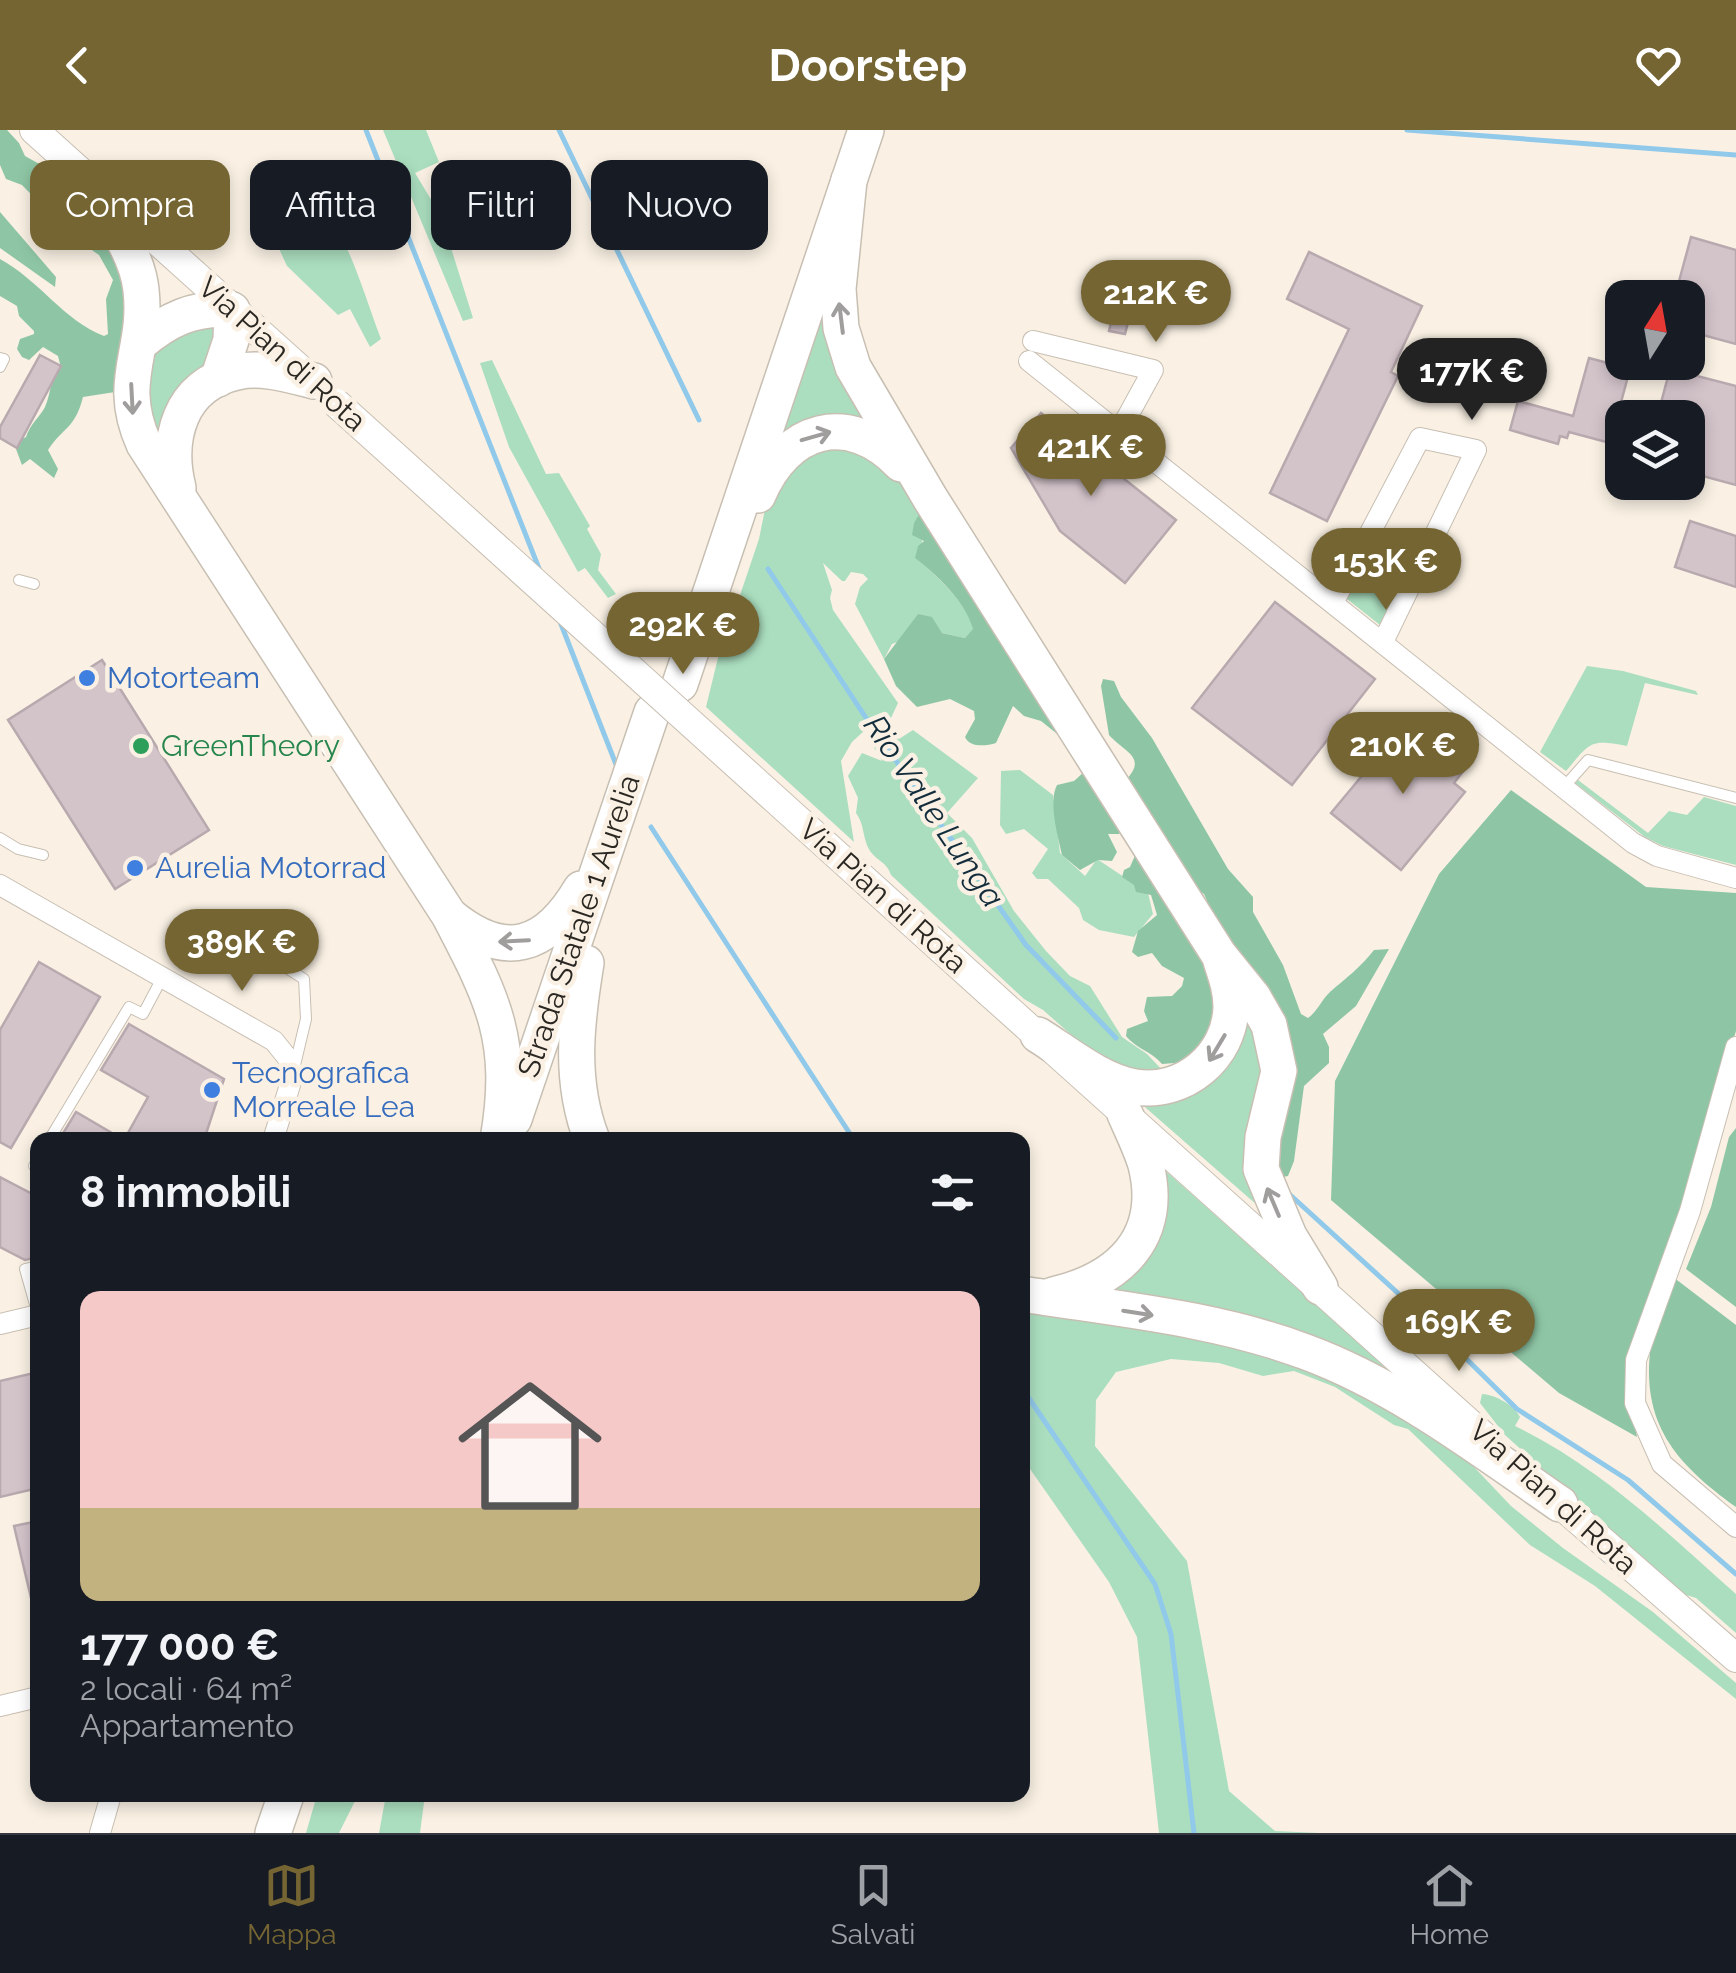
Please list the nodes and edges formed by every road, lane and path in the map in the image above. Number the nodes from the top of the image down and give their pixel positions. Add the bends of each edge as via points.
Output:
1 (34, 130) edge
2 (856, 133) edge
3 (65, 160) edge
4 (849, 180) junction
5 (127, 250) edge
6 (165, 250) edge
7 (232, 310) junction
8 (140, 344) junction
9 (0, 358) edge
10 (0, 367) edge
11 (218, 379) junction
12 (325, 392) junction
13 (1119, 432) junction
14 (179, 494) junction
15 (930, 498) junction
16 (19, 580) dead end
17 (34, 584) dead end
18 (1333, 604) junction
19 (698, 634) junction
20 (1383, 642) junction
21 (1564, 787) junction
22 (1736, 798) edge
23 (615, 820) junction
24 (0, 838) edge
25 (43, 856) dead end
26 (1736, 878) edge
27 (0, 885) edge
28 (449, 915) junction
29 (250, 945) dead end
30 (1219, 955) junction
31 (586, 963) junction
32 (163, 978) junction
33 (1038, 1035) junction
34 (1736, 1047) edge
35 (290, 1085) junction
36 (1125, 1114) junction
37 (54, 1132) edge
38 (275, 1132) edge
39 (499, 1132) edge
40 (510, 1132) edge
41 (529, 1132) edge
42 (589, 1132) edge
43 (1320, 1287) junction
44 (1032, 1296) edge
45 (30, 1317) edge
46 (0, 1324) edge
47 (1560, 1504) junction
48 (1736, 1527) edge
49 (1736, 1658) edge
50 (30, 1699) edge
51 (0, 1706) edge
52 (110, 1802) edge
53 (284, 1802) edge
54 (303, 1802) edge
55 (100, 1833) edge
56 (273, 1833) edge
57 (292, 1833) edge

1 - 3 main road, Via Pian di Rota
2 - 4 highway
2 - 19 highway via 673,678
15 -> 4 highway via 864,389 845,344 838,270
4 - 19 highway
5 - 8 highway via 142,302
6 - 7 main road, Via Pian di Rota
7 - 8 highway via 172,319
7 - 11 highway
7 - 12 main road, Via Pian di Rota
8 -> 14 highway via 130,387 134,423
9 - 10 lane
11 - 12 highway via 258,370
11 - 14 highway via 187,406 174,430
12 - 33 main road, Via Pian di Rota, bridge
13 - 13 street via 1031,351 1153,370
13 - 18 street
14 - 28 highway
19 -> 15 highway via 768,474 797,442 832,432 875,441
15 - 30 highway
16 - 17 lane
18 - 20 street
18 - 20 street via 1420,438 1476,450
20 - 21 street
21 - 22 lane via 1588,760
21 - 26 street via 1657,856
23 -> 28 highway via 573,903 539,938 496,942
23 - 31 highway, Strada Statale 1 Aurelia via 659,720
23 - 40 highway, Strada Statale 1 Aurelia
24 - 25 lane
27 - 32 street
28 - 39 highway via 499,1024 505,1084
29 - 35 lane via 304,978 306,1020
30 -> 33 highway via 1230,992 1229,1025 1208,1063 1184,1079 1131,1086
43 -> 30 highway via 1261,1169 1279,1071 1274,1040 1253,997
31 - 41 highway, Strada Statale 1 Aurelia
31 - 42 highway via 576,1058
32 - 35 street via 274,1041 290,1061
32 - 37 lane via 143,1014 129,1007
33 - 36 main road, Via Pian di Rota
34 - 48 street via 1690,1211 1636,1360 1635,1403 1662,1464
35 - 38 street
36 - 43 main road, Via Pian di Rota
36 - 44 highway via 1147,1169 1144,1230 1116,1269 1087,1285
43 - 47 main road, Via Pian di Rota
44 -> 47 highway via 1222,1328 1308,1352 1453,1430
45 - 46 street
47 - 49 main road, Via Pian di Rota
50 - 51 street
52 - 55 street
53 - 56 highway
54 - 57 highway

